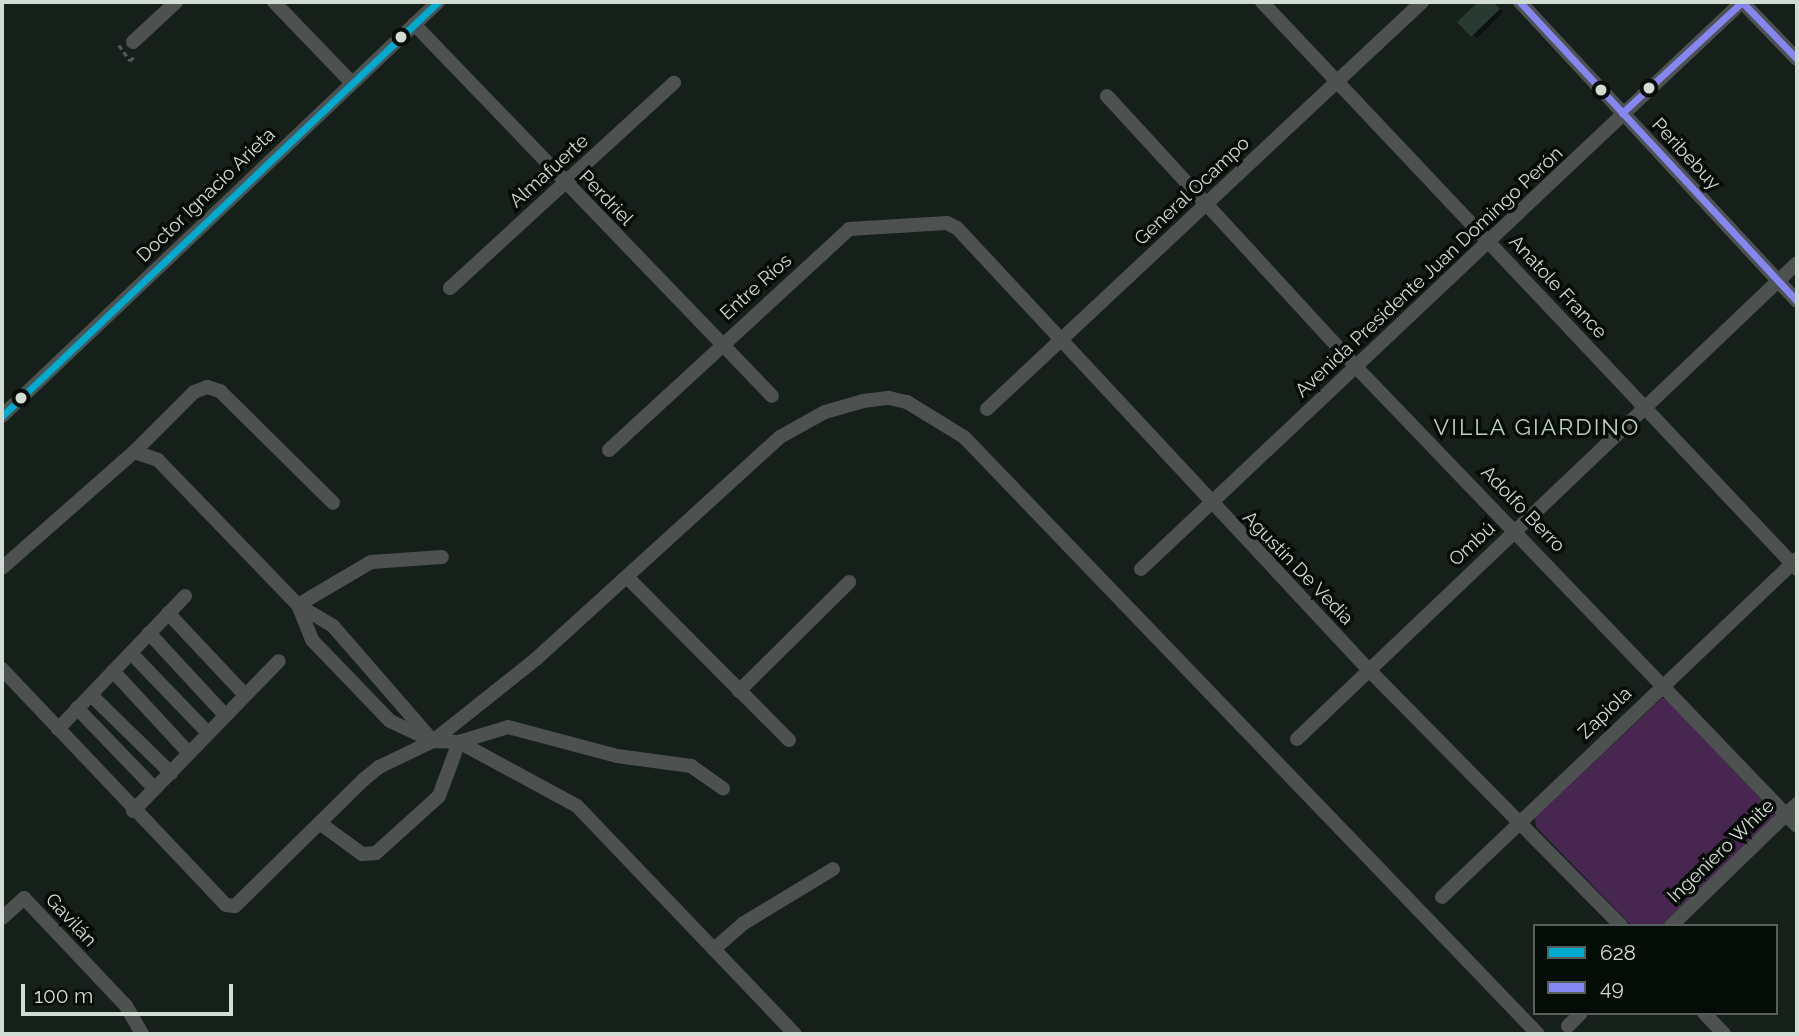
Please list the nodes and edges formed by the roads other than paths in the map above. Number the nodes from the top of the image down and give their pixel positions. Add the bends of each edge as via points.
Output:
1 (176, 2) edge
2 (274, 2) edge
3 (438, 2) edge
4 (1262, 2) edge
5 (1422, 2) edge
6 (1520, 2) edge
7 (1742, 2) edge
8 (414, 24) junction
9 (132, 42) dead end
10 (1797, 59) edge
11 (1337, 82) junction
12 (352, 83) junction
13 (674, 83) dead end
14 (1107, 96) dead end
15 (1622, 113) junction
16 (566, 183) junction
17 (1205, 206) junction
18 (957, 228) joint
19 (1491, 243) junction
20 (1797, 262) edge
21 (1778, 281) junction
22 (450, 288) dead end
23 (1797, 301) edge
24 (1059, 341) junction
25 (721, 345) junction
26 (1357, 368) junction
27 (772, 397) dead end
28 (1643, 407) junction
29 (987, 409) dead end
30 (2, 416) edge
31 (609, 450) dead end
32 (134, 452) junction
33 (333, 503) dead end
34 (1210, 503) junction
35 (1516, 529) junction
36 (442, 558) dead end
37 (1796, 564) edge
38 (2, 568) edge
39 (1141, 569) dead end
40 (629, 579) junction
41 (849, 582) dead end
42 (184, 596) dead end
43 (298, 605) junction
44 (168, 613) junction
45 (149, 633) junction
46 (131, 653) junction
47 (279, 661) dead end
48 (2, 669) edge
49 (1368, 669) junction
50 (113, 671) junction
51 (1664, 683) junction
52 (740, 691) junction
53 (91, 695) junction
54 (245, 695) junction
55 (78, 708) junction
56 (225, 715) junction
57 (58, 729) junction
58 (208, 733) junction
59 (1297, 739) dead end
60 (789, 740) dead end
61 (433, 741) junction
62 (459, 742) junction
63 (189, 753) junction
64 (171, 773) junction
65 (723, 788) dead end
66 (155, 789) junction
67 (1792, 809) edge
68 (133, 811) junction
69 (1519, 823) junction
70 (321, 824) junction
71 (1797, 826) edge
72 (833, 869) dead end
73 (1442, 897) dead end
74 (2, 918) edge
75 (1619, 924) edge
76 (1673, 924) edge
77 (714, 949) junction
78 (1579, 1015) edge
79 (1706, 1015) edge
80 (1568, 1026) dead end
81 (136, 1031) edge
82 (795, 1034) edge
83 (1538, 1034) edge
84 (1724, 1034) edge

1 - 9 street
2 - 12 street
3 - 8 street, Doctor Ignacio Arieta
4 - 11 street, Anatole France
5 - 11 street, General Ocampo
6 - 15 street, Peribebuy
7 - 10 street
7 - 15 street, Avenida Presidente Juan Domingo Perón
8 - 12 street, Doctor Ignacio Arieta
8 - 16 street, Perdriel
11 - 17 street, General Ocampo
11 - 19 street, Anatole France
12 - 30 street, Doctor Ignacio Arieta
13 - 16 street, Almafuerte
14 - 17 street, Adolfo Berro
15 - 19 street, Avenida Presidente Juan Domingo Perón
15 - 21 street, Peribebuy
16 - 22 street, Almafuerte
16 - 25 street, Perdriel
17 - 24 street, General Ocampo
17 - 26 street, Adolfo Berro
18 - 24 street, Agustín De Vedia
18 - 25 street, Entre Ríos via 931,222 849,229
19 - 26 street, Avenida Presidente Juan Domingo Perón
19 - 28 street, Anatole France
20 - 21 street, Ombú
21 - 23 street, Peribebuy
21 - 28 street, Ombú
24 - 29 street, General Ocampo
24 - 34 street, Agustín De Vedia
25 - 27 street, Perdriel
25 - 31 street, Entre Ríos
26 - 34 street, Avenida Presidente Juan Domingo Perón
26 - 35 street, Adolfo Berro
28 - 35 street, Ombú
28 - 37 street, Anatole France
32 - 33 street via 194,392 207,387 220,391
32 - 38 street
32 - 43 street via 158,460
34 - 39 street, Avenida Presidente Juan Domingo Perón
34 - 49 street, Agustín De Vedia
35 - 49 street, Ombú
35 - 51 street, Adolfo Berro
36 - 43 street via 371,562
37 - 51 street, Zapiola
40 - 52 street
40 - 61 street
40 - 83 street via 780,437 825,412 863,401 889,398 924,410 964,437
41 - 52 street
42 - 44 street
43 - 61 street via 333,626
43 - 61 street via 312,640 390,721
44 - 45 street
44 - 54 street
45 - 46 street
45 - 56 street
46 - 50 street
46 - 58 street
47 - 54 street
48 - 57 street
49 - 59 street, Ombú
49 - 69 street, Agustín De Vedia
50 - 53 street
50 - 63 street
51 - 67 street, Adolfo Berro
51 - 69 street, Zapiola
52 - 60 street
53 - 55 street
53 - 64 street
54 - 56 street
55 - 57 street
55 - 66 street
56 - 58 street
57 - 68 street
58 - 63 street
61 - 62 street
61 - 70 street via 379,767
62 - 65 street via 508,727 527,729 617,756 691,766
62 - 70 street via 439,796 376,853 362,853
62 - 77 street via 577,806
63 - 64 street
64 - 66 street
66 - 68 street
67 - 71 street, Adolfo Berro
67 - 76 street, Ingeniero White
68 - 70 street via 226,905 235,906
69 - 73 street, Zapiola
69 - 75 street, Agustín De Vedia
72 - 77 street via 744,923
74 - 81 street, Gavilán via 24,898 126,1006
77 - 82 street
78 - 80 street
79 - 84 street

